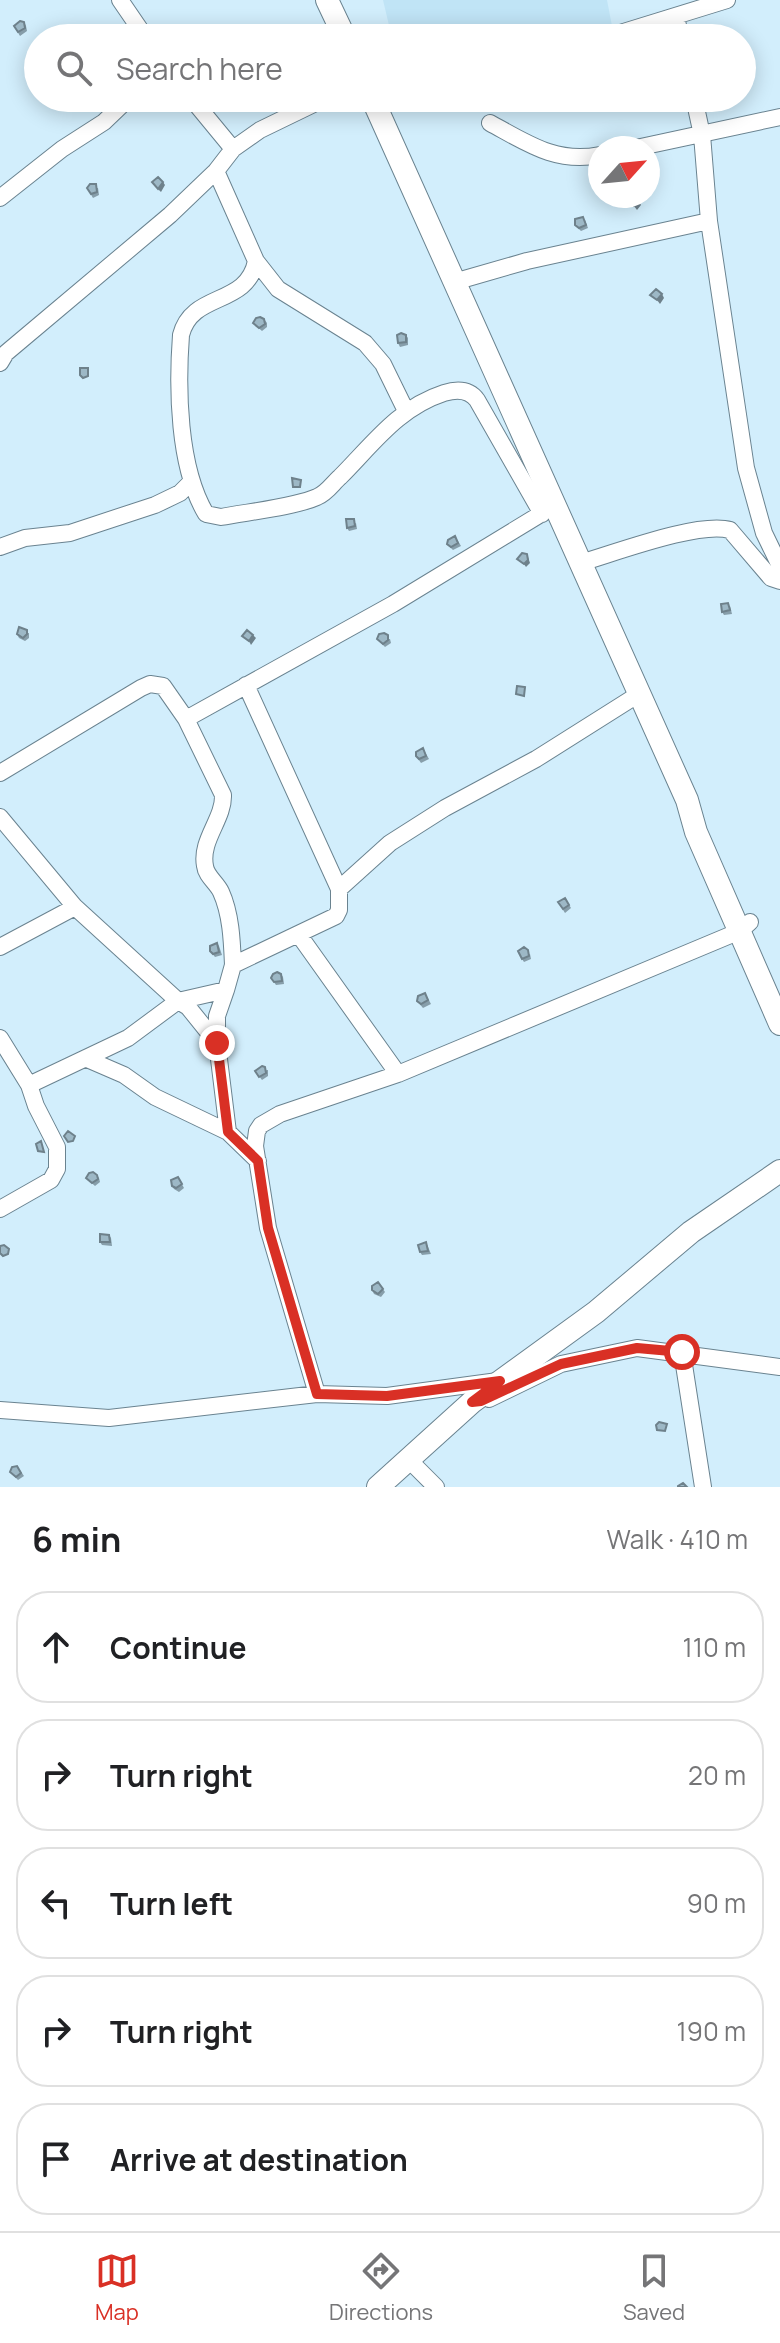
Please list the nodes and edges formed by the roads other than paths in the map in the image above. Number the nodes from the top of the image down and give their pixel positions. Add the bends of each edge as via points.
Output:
1 (120, 0) edge
2 (327, 0) edge
3 (727, 0) edge
4 (676, 17) junction
5 (136, 24) edge
6 (338, 24) edge
7 (652, 24) edge
8 (678, 24) edge
9 (114, 112) edge
10 (203, 112) edge
11 (297, 112) edge
12 (384, 112) edge
13 (697, 112) edge
14 (780, 117) edge
15 (490, 123) dead end
16 (702, 135) junction
17 (660, 143) edge
18 (233, 149) junction
19 (588, 156) edge
20 (216, 171) junction
21 (0, 198) edge
22 (709, 221) junction
23 (256, 261) junction
24 (454, 282) junction
25 (0, 363) edge
26 (406, 411) junction
27 (191, 482) junction
28 (548, 510) junction
29 (0, 547) edge
30 (580, 563) junction
31 (780, 566) edge
32 (780, 581) edge
33 (246, 685) junction
34 (639, 694) junction
35 (186, 719) junction
36 (0, 773) edge
37 (0, 817) edge
38 (339, 889) junction
39 (75, 907) junction
40 (745, 926) junction
41 (299, 935) junction
42 (0, 947) edge
43 (233, 965) junction
44 (780, 988) edge
45 (226, 990) junction
46 (178, 1001) junction
47 (780, 1024) edge
48 (0, 1038) edge
49 (217, 1043) junction
50 (87, 1059) junction
51 (398, 1074) junction
52 (29, 1085) junction
53 (228, 1132) junction
54 (258, 1161) junction
55 (780, 1171) edge
56 (0, 1209) edge
57 (682, 1352) junction
58 (780, 1367) edge
59 (500, 1381) junction
60 (317, 1394) junction
61 (472, 1402) junction
62 (0, 1410) edge
63 (408, 1459) junction
64 (378, 1487) edge
65 (436, 1487) edge
66 (703, 1487) edge

1 - 5 street
2 - 6 street
3 - 4 street
4 - 7 street
4 - 8 street
9 - 21 street
10 - 18 street
11 - 18 street
12 - 24 street
13 - 16 street
14 - 16 street
15 - 19 street via 564,158
16 - 17 street
16 - 22 street
18 - 20 street
20 - 23 street
20 - 25 street
22 - 24 street
22 - 31 street via 750,485
23 - 26 street via 278,289 365,343 383,364
23 - 27 street via 248,282 195,310 183,324 179,409
24 - 28 street
26 - 27 street via 313,499 210,516
26 - 28 street via 451,391 472,394
27 - 29 street via 155,505 70,533
28 - 30 street
28 - 33 street
30 - 32 street via 720,528 730,530 771,578
30 - 34 street
33 - 35 street
33 - 38 street
34 - 38 street via 390,843
34 - 40 street via 696,832
35 - 36 street via 163,686 150,684
35 - 43 street via 223,795 204,862 221,892
37 - 39 street
38 - 41 street via 336,916
39 - 42 street
39 - 46 street
40 - 44 street
40 - 47 street
40 - 51 street
41 - 43 street
41 - 51 street
43 - 45 street
45 - 46 street
45 - 49 street via 217,1016
46 - 49 street
46 - 50 street via 128,1038
48 - 52 street
49 - 53 street
50 - 52 street
50 - 53 street
51 - 54 street via 267,1121 257,1131
52 - 56 street via 57,1147 57,1169 51,1180
53 - 54 street
54 - 60 street via 268,1228
55 - 59 street via 691,1232 596,1312
57 - 58 street
57 - 61 street via 637,1348 561,1364
57 - 66 street
59 - 60 street via 387,1396
59 - 61 street
60 - 62 street via 109,1418
61 - 63 street
63 - 64 street
63 - 65 street

